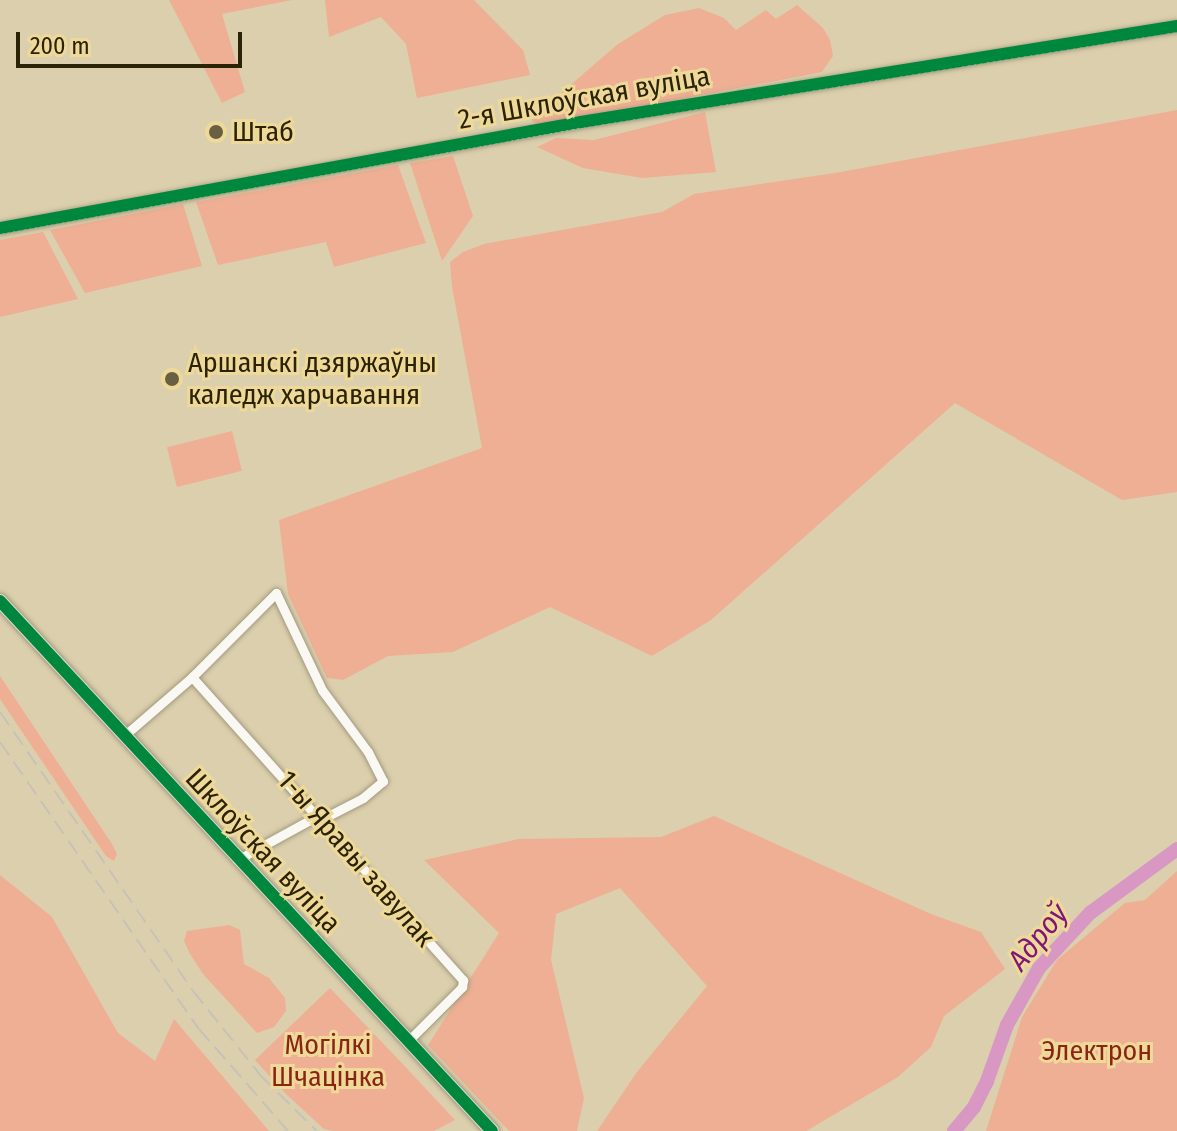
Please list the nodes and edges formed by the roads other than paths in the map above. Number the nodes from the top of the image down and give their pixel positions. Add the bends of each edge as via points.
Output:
1 (1177, 26) edge
2 (0, 228) edge
3 (0, 601) edge
4 (192, 677) junction
5 (125, 735) junction
6 (320, 817) junction
7 (237, 860) junction
8 (408, 1041) junction
9 (492, 1131) edge

1 - 2 street, 2-я Шклоўская вуліца via 553,127
3 - 5 main road, Шклоўская вуліца
4 - 5 street
4 - 6 street, 1-ы Яравы завулак
4 - 6 street via 276,593 322,690 383,781 363,798
5 - 7 main road, Шклоўская вуліца
6 - 7 street
6 - 8 street, 1-ы Яравы завулак via 463,980
7 - 8 main road, Шклоўская вуліца
8 - 9 main road, Шклоўская вуліца

